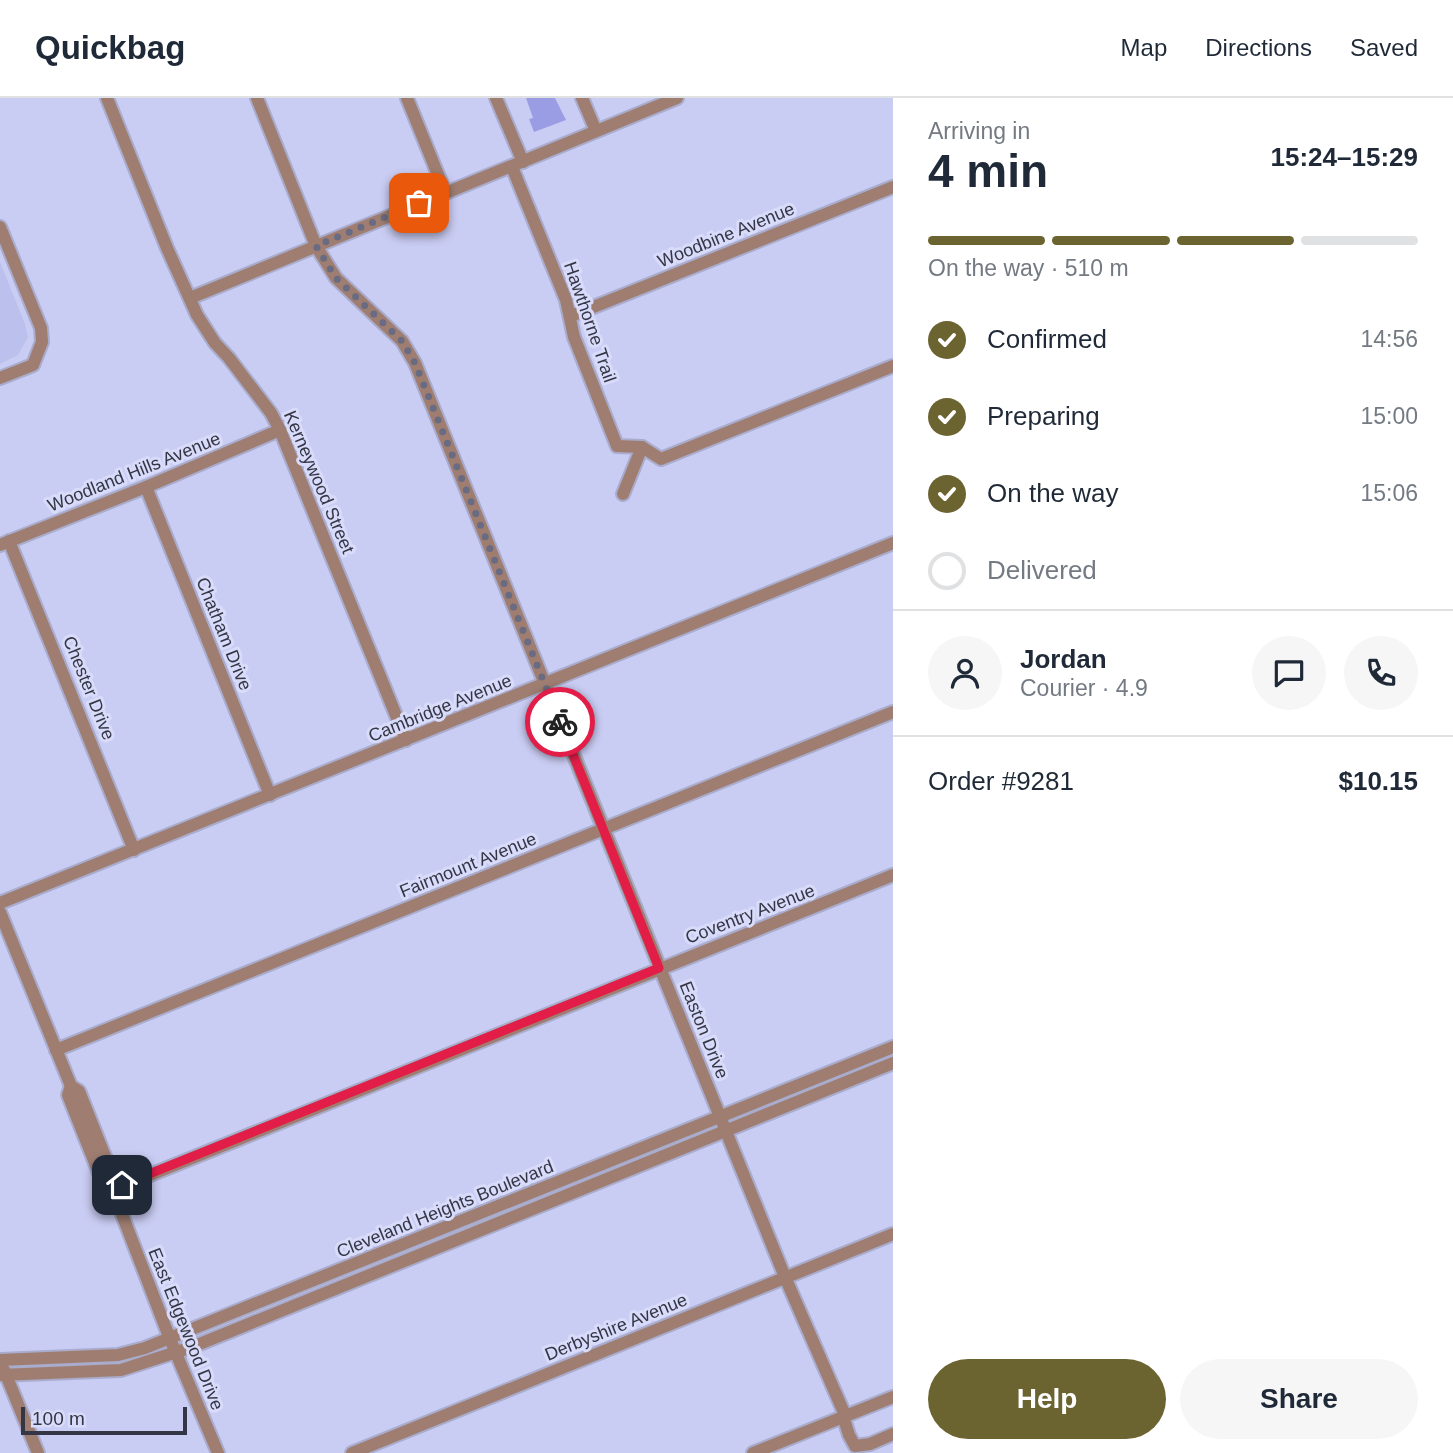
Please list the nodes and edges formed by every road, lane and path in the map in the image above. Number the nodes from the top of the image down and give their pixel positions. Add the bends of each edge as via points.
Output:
1 (107, 98) edge
2 (257, 98) edge
3 (407, 98) edge
4 (496, 98) edge
5 (582, 98) edge
6 (672, 99) edge
7 (596, 131) junction
8 (517, 165) junction
9 (893, 187) edge
10 (445, 192) junction
11 (0, 227) edge
12 (316, 246) junction
13 (190, 298) junction
14 (571, 316) junction
15 (893, 366) edge
16 (0, 378) edge
17 (280, 430) junction
18 (642, 447) junction
19 (146, 487) junction
20 (624, 494) dead end
21 (5, 543) edge
22 (893, 543) edge
23 (545, 685) junction
24 (893, 712) edge
25 (406, 740) junction
26 (270, 795) junction
27 (603, 828) junction
28 (134, 850) junction
29 (893, 876) edge
30 (0, 903) edge
31 (0, 912) edge
32 (659, 968) junction
33 (893, 1046) edge
34 (56, 1050) junction
35 (893, 1063) edge
36 (720, 1116) junction
37 (726, 1130) junction
38 (110, 1184) junction
39 (446, 1227) junction
40 (893, 1234) edge
41 (451, 1241) junction
42 (785, 1277) junction
43 (170, 1339) junction
44 (176, 1353) junction
45 (0, 1359) edge
46 (3, 1375) edge
47 (893, 1397) edge
48 (844, 1416) junction
49 (893, 1434) edge
50 (38, 1453) edge
51 (218, 1453) edge
52 (352, 1453) edge
53 (753, 1453) edge

1 - 13 street, Kerneywood Street
2 - 12 street, Easton Drive
3 - 10 street
4 - 8 street, Hawthorne Trail
5 - 7 street
6 - 7 street
7 - 8 street
8 - 10 street
8 - 14 street, Hawthorne Trail
9 - 14 street, Woodbine Avenue
10 - 12 street
11 - 16 street via 41,328 42,342 33,365
12 - 13 street
12 - 23 street, Easton Drive via 336,278 402,341 415,363
13 - 17 street, Kerneywood Street via 206,331
14 - 18 street, Hawthorne Trail via 573,337 617,446
15 - 18 street, Hawthorne Trail via 661,460
17 - 19 street, Woodland Hills Avenue
17 - 25 street, Kerneywood Street
18 - 20 street
19 - 21 street, Woodland Hills Avenue
19 - 26 street, Chatham Drive
21 - 28 street, Chester Drive
22 - 23 street, Cambridge Avenue
23 - 25 street, Cambridge Avenue
23 - 27 street, Easton Drive
24 - 27 street, Fairmount Avenue
25 - 26 street, Cambridge Avenue
26 - 28 street, Cambridge Avenue
27 - 32 street, Easton Drive
27 - 34 street, Fairmount Avenue
28 - 30 street, Cambridge Avenue
29 - 32 street, Coventry Avenue
31 - 34 street, East Edgewood Drive
32 - 36 street, Easton Drive
32 - 38 street, Coventry Avenue
33 - 36 street, Cleveland Heights Boulevard
34 - 38 street, East Edgewood Drive via 71,1086 79,1091 110,1169
35 - 37 street, Cleveland Heights Boulevard
36 - 37 street, Easton Drive
36 - 39 street, Cleveland Heights Boulevard
37 - 41 street, Cleveland Heights Boulevard
37 - 42 street, Easton Drive
38 - 43 street, East Edgewood Drive
39 - 41 street
39 - 43 street, Cleveland Heights Boulevard
40 - 42 street, Derbyshire Avenue
41 - 44 street, Cleveland Heights Boulevard
42 - 48 street, Easton Drive
42 - 52 street, Derbyshire Avenue
43 - 44 street, East Edgewood Drive
43 - 45 street, Cleveland Heights Boulevard via 118,1355
44 - 46 street, Cleveland Heights Boulevard via 121,1370
44 - 51 street, East Edgewood Drive
45 - 46 street
46 - 50 street
47 - 48 street
48 - 49 street, Easton Drive via 855,1446
48 - 53 street

